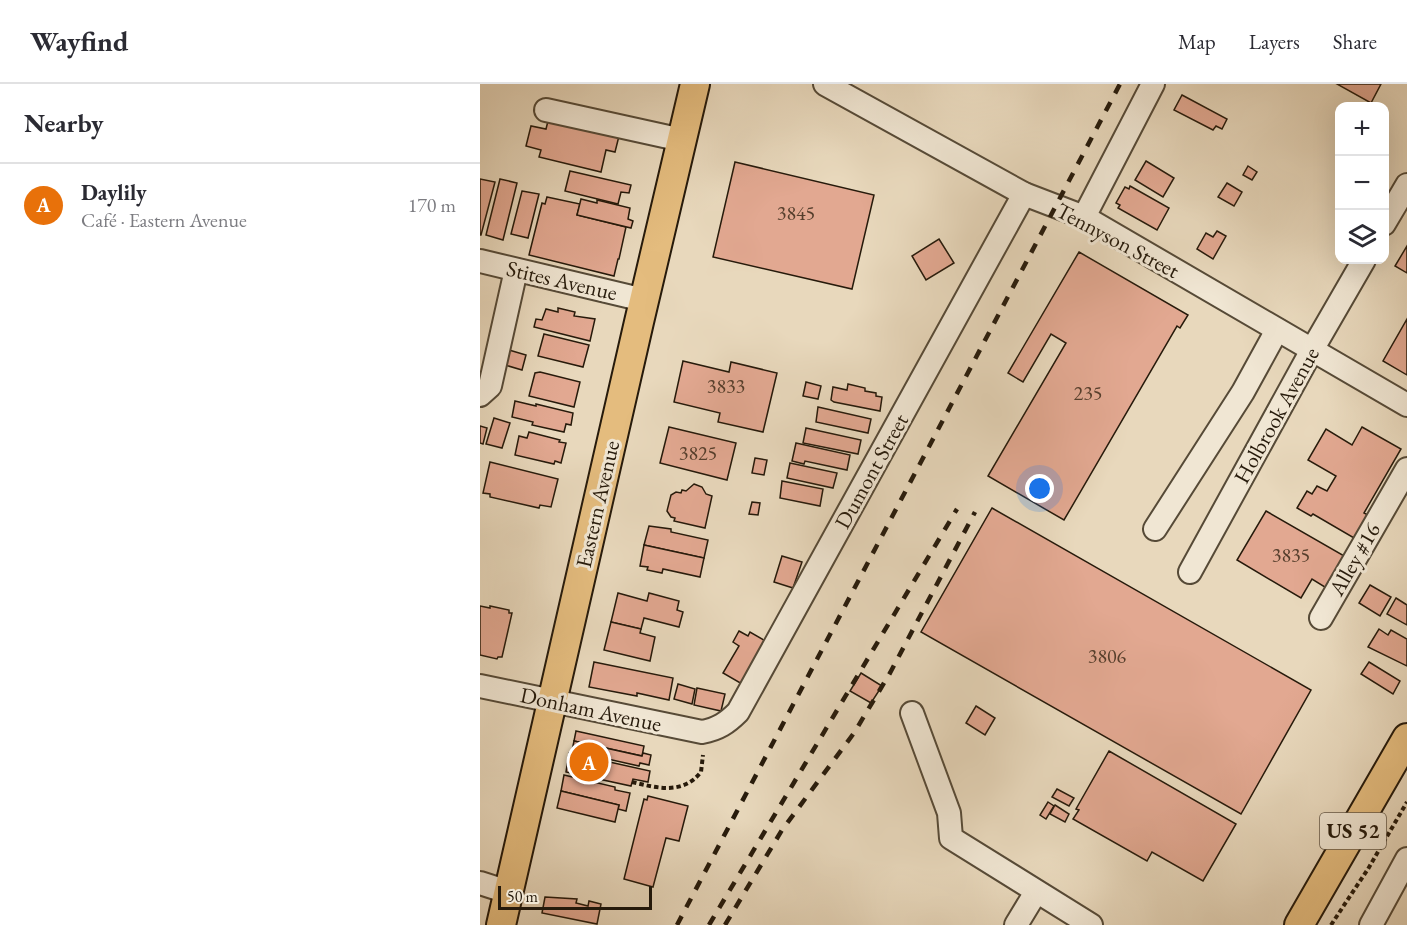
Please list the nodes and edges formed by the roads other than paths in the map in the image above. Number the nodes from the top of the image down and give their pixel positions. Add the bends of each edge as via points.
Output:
1 (695, 84) edge
2 (825, 84) edge
3 (1153, 84) edge
4 (546, 110) dead end
5 (682, 140) junction
6 (1407, 185) edge
7 (1024, 194) junction
8 (1389, 216) edge
9 (1084, 217) junction
10 (480, 261) edge
11 (1362, 264) edge
12 (516, 270) junction
13 (644, 300) junction
14 (1277, 330) junction
15 (1312, 350) junction
16 (480, 395) edge
17 (1407, 405) edge
18 (1407, 470) edge
19 (1155, 529) dead end
20 (1190, 572) dead end
21 (1321, 618) dead end
22 (480, 686) edge
23 (552, 701) junction
24 (912, 713) dead end
25 (702, 732) joint
26 (1407, 738) edge
27 (1407, 859) edge
28 (480, 883) edge
29 (508, 892) junction
30 (1036, 892) junction
31 (501, 925) edge
32 (1016, 925) edge
33 (1091, 925) edge
34 (1299, 925) edge
35 (1371, 925) edge

1 - 5 main road, Eastern Avenue
2 - 7 street, Tennyson Street
3 - 9 street
4 - 5 street
5 - 13 main road, Eastern Avenue
6 - 8 street
7 - 9 street, Tennyson Street
7 - 25 street, Dumont Street via 738,712 722,726
9 - 14 street, Tennyson Street
10 - 12 street, Stites Avenue
11 - 15 street, Holbrook Avenue
12 - 13 street, Stites Avenue
12 - 16 street via 490,386
13 - 23 main road, Eastern Avenue
14 - 15 street, Tennyson Street
14 - 19 street via 1243,392
15 - 17 street, Tennyson Street
15 - 20 street, Holbrook Avenue
18 - 21 street, Alley #16
22 - 23 street, Donham Avenue
23 - 25 street, Donham Avenue
23 - 29 main road, Eastern Avenue
24 - 30 street via 949,813 951,838
26 - 34 main road, US 52
27 - 35 street
28 - 29 street
29 - 31 main road, Eastern Avenue
30 - 32 street
30 - 33 street

